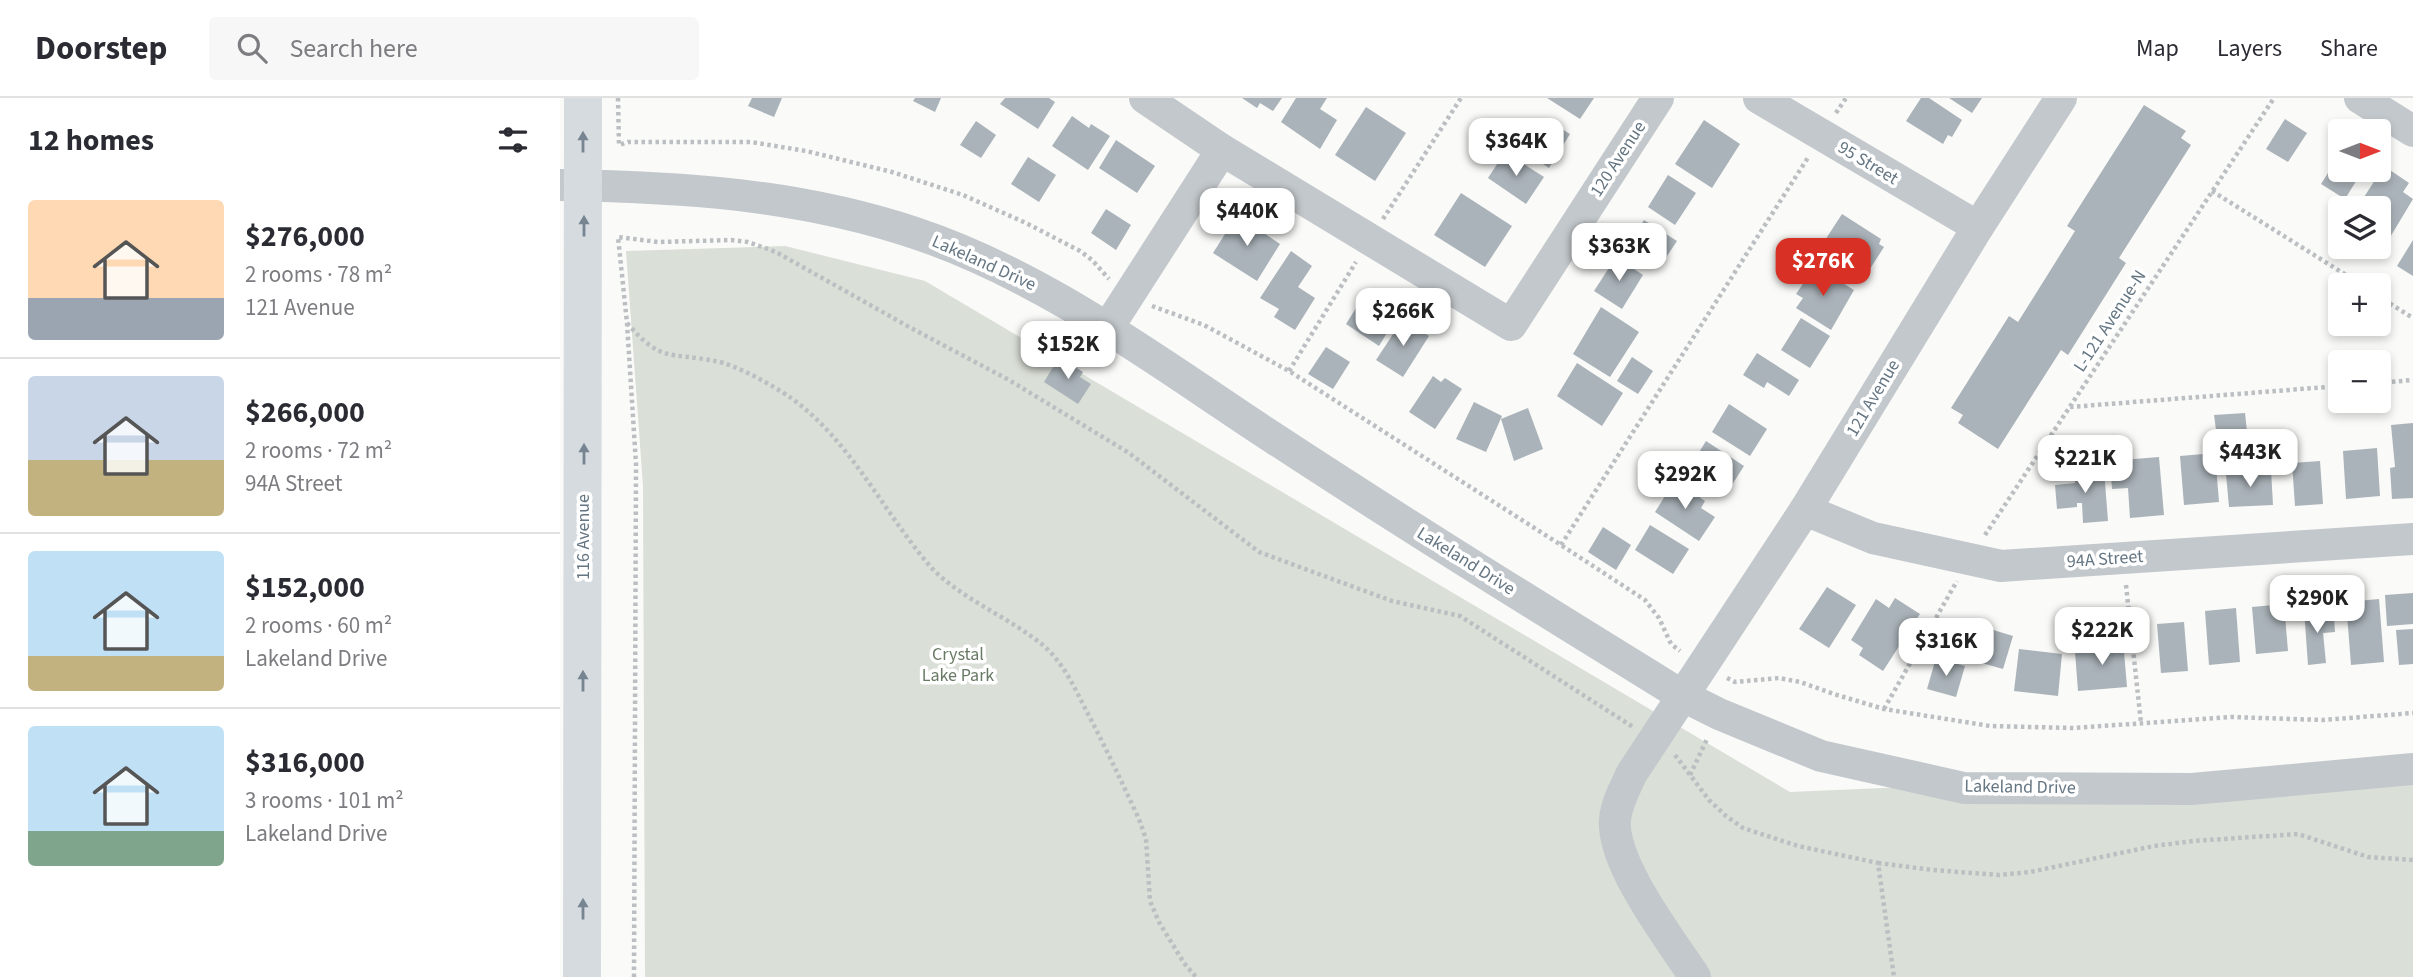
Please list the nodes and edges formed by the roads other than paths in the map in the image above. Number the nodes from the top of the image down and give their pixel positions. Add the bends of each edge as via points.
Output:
1 (583, 98) edge
2 (1145, 98) edge
3 (1658, 98) edge
4 (1759, 98) edge
5 (2061, 98) edge
6 (2360, 98) edge
7 (2413, 131) edge
8 (1222, 150) junction
9 (572, 185) edge
10 (1978, 227) junction
11 (1107, 329) junction
12 (1805, 510) junction
13 (2413, 538) edge
14 (1681, 695) junction
15 (2413, 769) edge
16 (582, 977) edge
17 (1695, 977) edge

9 -> 1 main road, 116 Avenue
2 - 8 street
3 - 8 street, 120 Avenue via 1511,325
4 - 10 street, 95 Street
5 - 10 street, 121 Avenue
6 - 7 street
8 - 11 street
9 - 11 street, Lakeland Drive via 733,192 883,223 979,259 1058,298
16 -> 9 main road, 116 Avenue
10 - 12 street, 121 Avenue
11 - 14 street, Lakeland Drive via 1417,531
12 - 13 street, 94A Street via 1873,538 2001,566
12 - 14 street, 121 Avenue
14 - 15 street, Lakeland Drive via 1821,756 1964,788 2192,789
14 - 17 street, 121 Avenue via 1618,803 1616,842 1634,883

